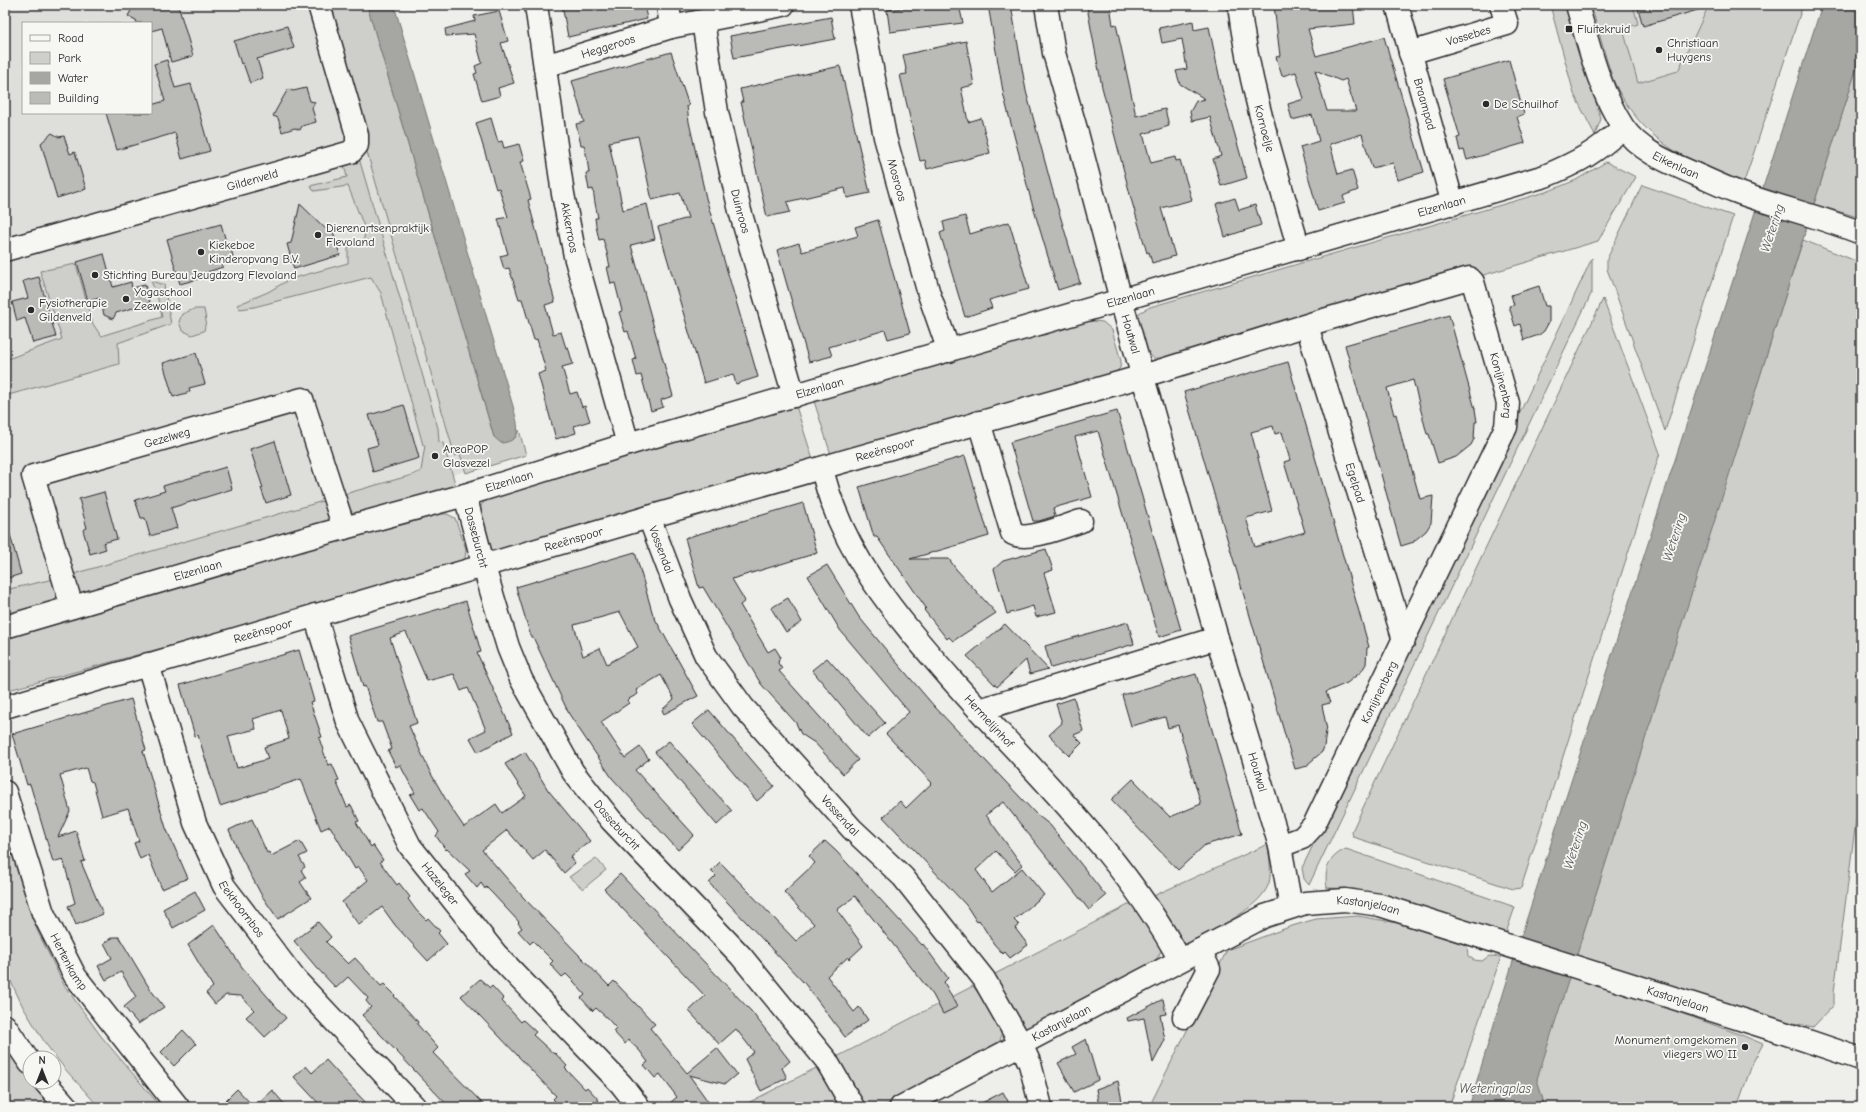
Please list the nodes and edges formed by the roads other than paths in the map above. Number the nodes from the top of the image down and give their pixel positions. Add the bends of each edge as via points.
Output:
1 (319, 5) edge
2 (536, 5) edge
3 (668, 5) edge
4 (783, 5) edge
5 (860, 5) edge
6 (1046, 5) edge
7 (1239, 5) edge
8 (1397, 5) edge
9 (1502, 5) edge
10 (1577, 5) edge
11 (703, 21) junction
12 (671, 27) junction
13 (1410, 53) junction
14 (545, 66) junction
15 (1623, 128) junction
16 (1453, 204) junction
17 (1861, 233) edge
18 (1299, 249) junction
19 (5, 250) edge
20 (1121, 300) junction
21 (1307, 326) junction
22 (949, 351) junction
23 (1143, 376) junction
24 (794, 396) junction
25 (979, 422) junction
26 (628, 444) junction
27 (822, 468) junction
28 (465, 495) junction
29 (649, 517) junction
30 (1081, 521) dead end
31 (344, 528) junction
32 (484, 567) junction
33 (72, 607) junction
34 (315, 615) junction
35 (5, 627) edge
36 (1217, 638) junction
37 (1404, 640) junction
38 (148, 664) junction
39 (5, 707) edge
40 (979, 710) junction
41 (5, 792) edge
42 (1280, 846) junction
43 (1291, 907) junction
44 (1200, 950) junction
45 (1180, 960) junction
46 (1184, 1017) dead end
47 (5, 1026) edge
48 (1021, 1044) junction
49 (22, 1051) edge
50 (1861, 1059) edge
51 (53, 1090) edge
52 (68, 1107) edge
53 (178, 1107) edge
54 (415, 1107) edge
55 (639, 1107) edge
56 (852, 1107) edge
57 (902, 1107) edge
58 (1041, 1107) edge

1 - 19 street, Gildenveld via 357,136 357,145 351,152
2 - 14 street, Akkerroos
3 - 12 street
4 - 11 street, Heggeroos
5 - 22 street, Mosroos via 885,137 929,294
6 - 20 street, Houtwal via 1054,53
7 - 18 street, Kornoelje via 1258,101
8 - 13 street, Braampad
9 - 13 street, Vossebes via 1507,24
10 - 15 street, Eikenlaan via 1606,95
11 - 12 street, Heggeroos
11 - 24 street, Duinroos via 717,112 740,210
12 - 14 street, Heggeroos
13 - 16 street, Braampad
14 - 26 street, Akkerroos via 563,194 575,256
15 - 16 street, Elzenlaan via 1600,148 1576,163 1545,176
15 - 17 street, Eikenlaan via 1639,145 1669,162 1737,192
16 - 18 street, Elzenlaan
18 - 20 street, Elzenlaan
20 - 22 street, Elzenlaan
20 - 23 street, Houtwal
21 - 23 street, Konijnenberg
21 - 37 street, Egelpad
21 - 37 street, Konijnenberg via 1462,279 1469,278 1473,282 1508,403 1506,427
22 - 24 street, Elzenlaan
23 - 25 street, Reeënspoor
23 - 36 street, Houtwal
24 - 26 street, Elzenlaan
25 - 27 street, Reeënspoor
25 - 30 street via 1012,533 1022,538 1029,537
26 - 28 street, Elzenlaan
27 - 29 street, Reeënspoor
27 - 40 street, Hermelijnhof via 828,492 849,542 871,577 904,625
28 - 31 street, Elzenlaan
28 - 32 street, Dasseburcht
29 - 32 street, Reeënspoor
29 - 48 street, Vossendal via 680,600 706,656 743,707 852,829 903,877 984,979
31 - 33 street, Elzenlaan
31 - 33 street, Gezelweg via 302,399 33,476
32 - 34 street, Reeënspoor
32 - 56 street, Dasseburcht via 508,647 521,679 573,772 611,820 741,956 826,1060
33 - 35 street, Elzenlaan
34 - 38 street, Reeënspoor
34 - 55 street, Hazeleger via 348,722 410,846 496,954 621,1084
36 - 40 street
36 - 42 street, Houtwal
37 - 42 street, Konijnenberg via 1314,825 1302,838
38 - 39 street, Reeënspoor
38 - 54 street, Eekhoornbos via 195,823 224,886 295,979
40 - 45 street, Hermelijnhof via 1092,835 1136,889
41 - 53 street, Hertenkamp via 44,913 74,976
42 - 43 street, Houtwal
43 - 44 street, Kastanjelaan via 1265,916
43 - 50 street, Kastanjelaan via 1305,903 1345,900 1380,906
44 - 45 street, Kastanjelaan
44 - 46 street via 1209,969
45 - 48 street, Kastanjelaan
47 - 49 street
48 - 57 street, Kastanjelaan
48 - 58 street, Vossendal via 1030,1064
51 - 52 street

